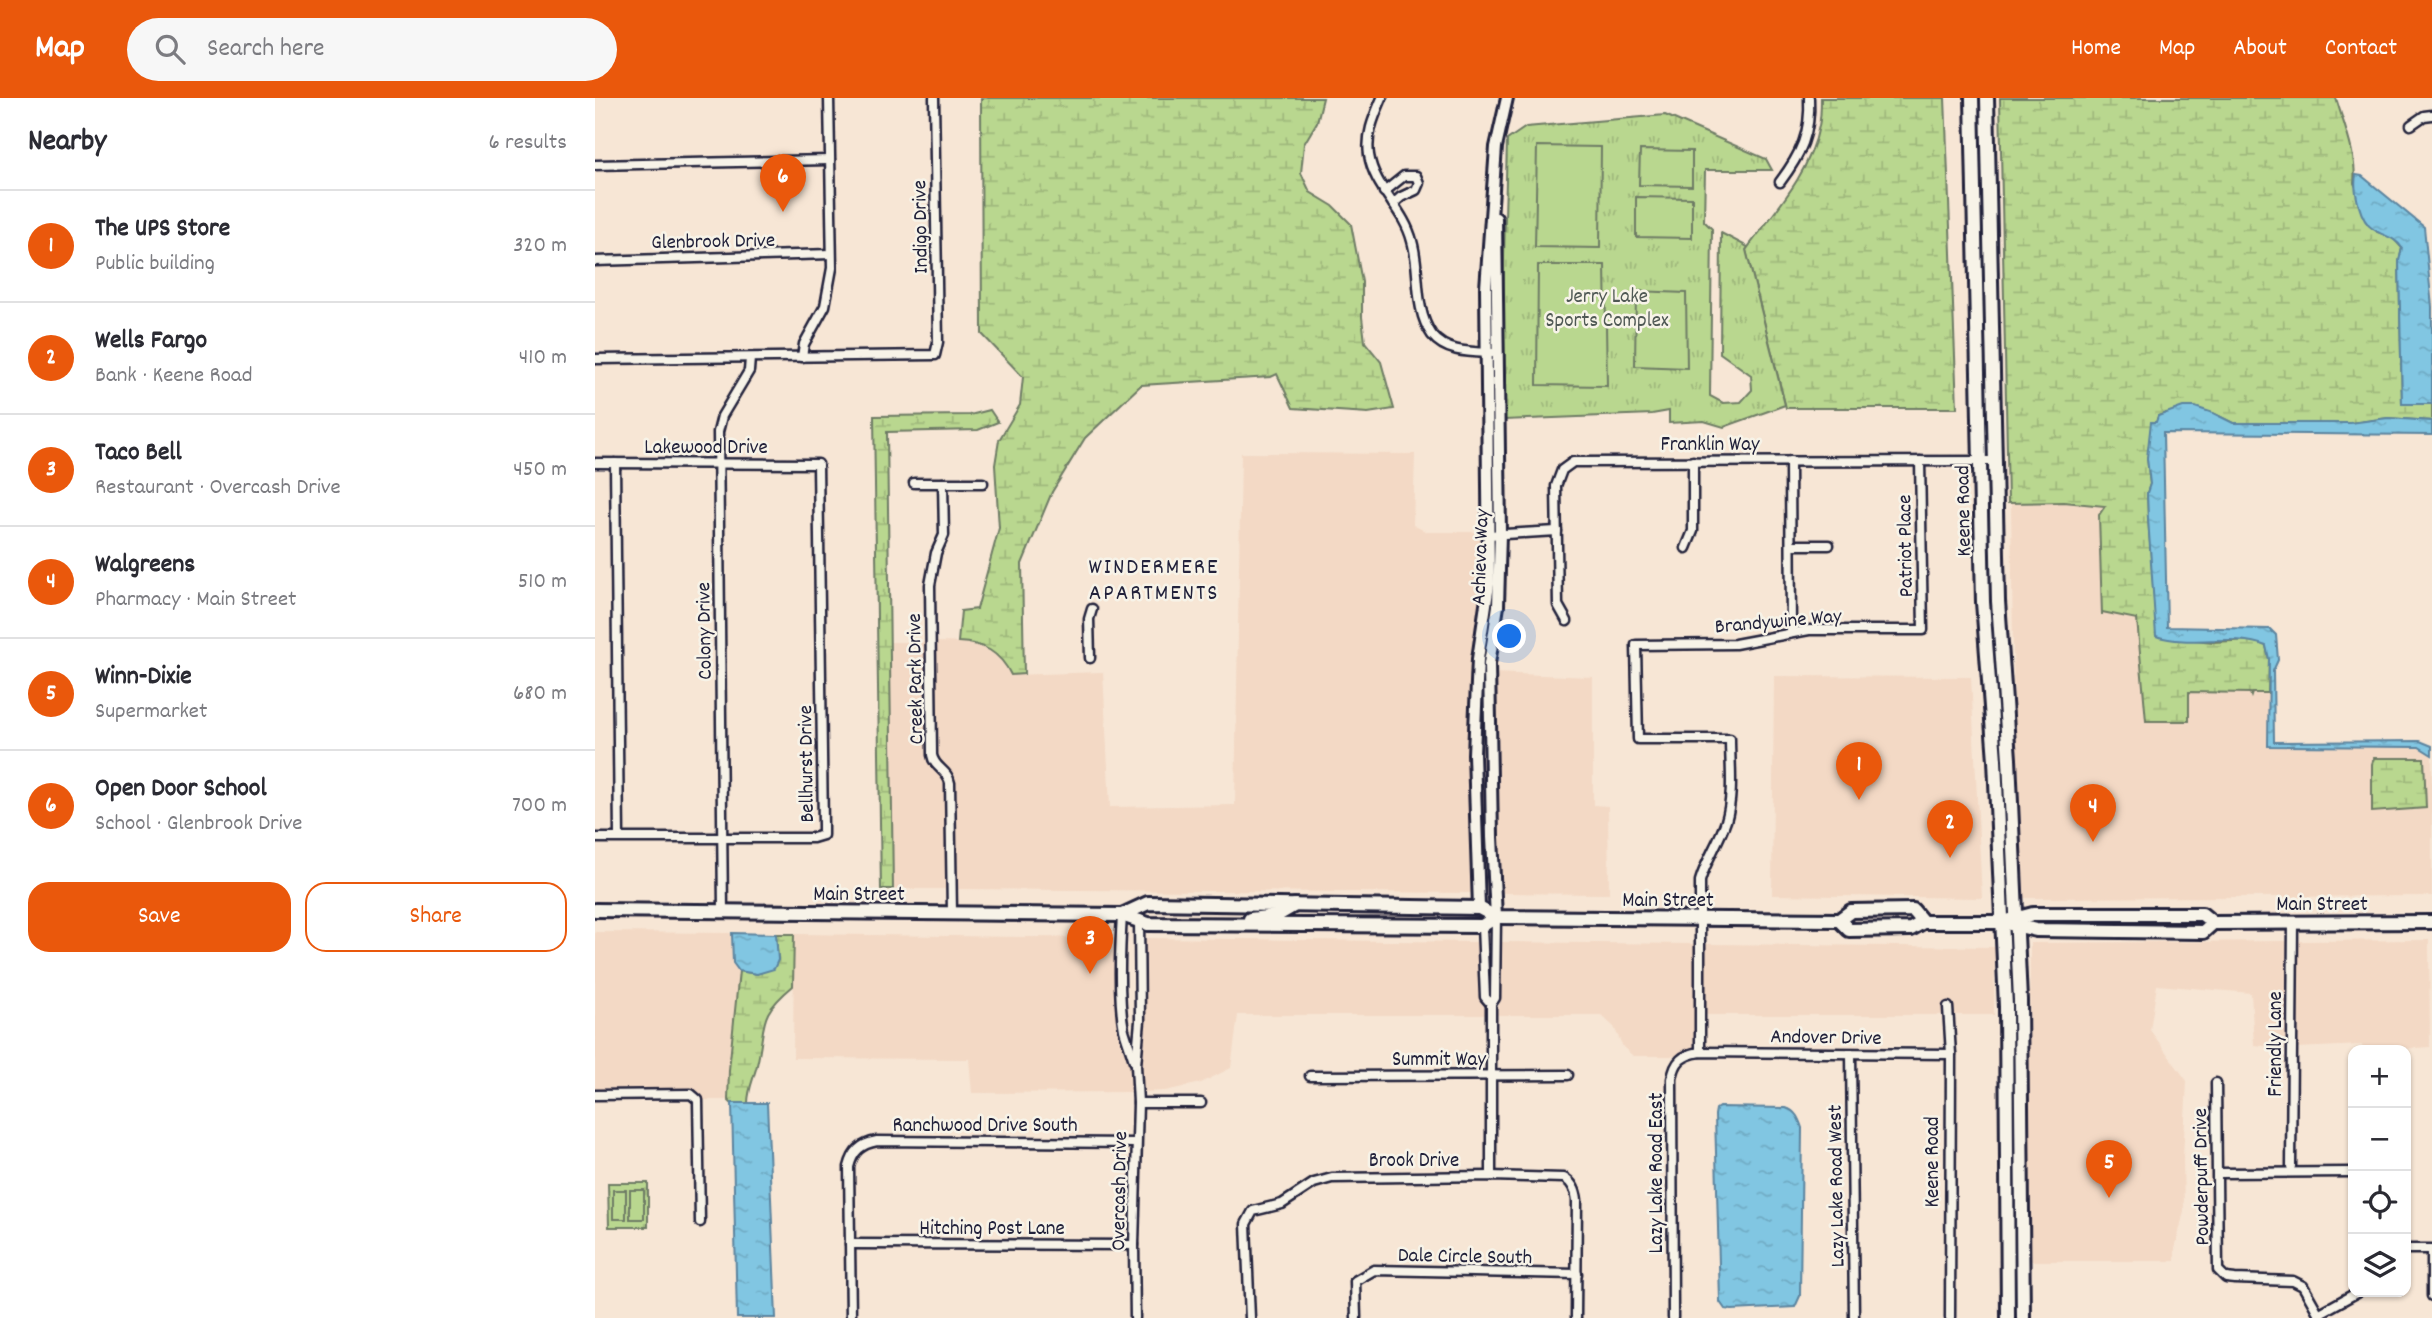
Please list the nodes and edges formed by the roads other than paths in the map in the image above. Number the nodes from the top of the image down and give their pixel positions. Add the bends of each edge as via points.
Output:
1 (829, 98) edge
2 (934, 98) edge
3 (1382, 98) edge
4 (1507, 98) edge
5 (1809, 98) edge
6 (1972, 98) edge
7 (1987, 98) edge
8 (2432, 115) edge
9 (2411, 125) dead end
10 (830, 160) junction
11 (595, 164) edge
12 (1780, 182) dead end
13 (1384, 192) junction
14 (1493, 197) junction
15 (1392, 204) junction
16 (831, 254) junction
17 (595, 261) edge
18 (1486, 352) junction
19 (1498, 353) junction
20 (750, 358) junction
21 (802, 358) junction
22 (595, 359) edge
23 (1693, 461) junction
24 (1790, 461) junction
25 (1920, 461) junction
26 (1980, 461) junction
27 (1994, 461) junction
28 (595, 463) edge
29 (615, 463) junction
30 (719, 464) junction
31 (818, 464) joint
32 (914, 483) dead end
33 (943, 483) junction
34 (983, 483) dead end
35 (1557, 531) junction
36 (1500, 533) junction
37 (1487, 535) junction
38 (1791, 545) junction
39 (1829, 545) dead end
40 (1686, 548) dead end
41 (1092, 609) dead end
42 (1567, 621) dead end
43 (1923, 630) joint
44 (1791, 632) junction
45 (1090, 658) dead end
46 (619, 837) junction
47 (595, 838) edge
48 (722, 838) junction
49 (1295, 905) junction
50 (1479, 908) junction
51 (595, 910) edge
52 (723, 911) junction
53 (952, 913) junction
54 (1139, 914) junction
55 (1122, 915) junction
56 (1496, 917) junction
57 (1699, 919) junction
58 (1839, 920) junction
59 (1923, 922) junction
60 (2003, 922) junction
61 (2017, 922) junction
62 (2293, 922) junction
63 (2432, 922) edge
64 (1244, 925) junction
65 (1482, 926) junction
66 (1492, 1004) junction
67 (1948, 1007) dead end
68 (1700, 1052) junction
69 (1851, 1054) junction
70 (1951, 1054) junction
71 (1136, 1065) junction
72 (1569, 1075) dead end
73 (1310, 1076) dead end
74 (1493, 1076) junction
75 (2216, 1083) dead end
76 (595, 1095) edge
77 (1138, 1102) junction
78 (1201, 1103) dead end
79 (1136, 1143) junction
80 (2291, 1166) dead end
81 (2348, 1172) edge
82 (2218, 1173) junction
83 (1491, 1176) junction
84 (700, 1223) dead end
85 (850, 1244) junction
86 (1134, 1245) junction
87 (2411, 1249) edge
88 (1577, 1274) junction
89 (2432, 1296) edge
90 (2350, 1297) edge
91 (2320, 1315) edge
92 (851, 1318) edge
93 (1135, 1318) edge
94 (1250, 1318) edge
95 (1356, 1318) edge
96 (1577, 1318) edge
97 (1673, 1318) edge
98 (1854, 1318) edge
99 (1949, 1318) edge
100 (2008, 1318) edge
101 (2022, 1318) edge

1 - 10 street
2 - 21 street, Indigo Drive via 935,355
3 - 13 street via 1368,143 1373,170
4 - 14 street, Achieva Way via 1496,147
5 - 12 street via 1808,130 1797,160
6 - 26 main road, Keene Road
7 - 27 main road, Keene Road
8 - 9 street
10 - 11 street
10 - 16 street
13 - 15 street
13 - 15 street via 1404,176 1416,176 1416,190
14 - 18 street, Achieva Way
14 - 19 street, Achieva Way
15 - 18 street via 1413,243 1421,309 1433,337 1456,350
16 - 17 street, Glenbrook Drive
16 - 21 street via 825,306 804,344
18 - 19 street
18 - 37 street, Achieva Way
19 - 36 street, Achieva Way
20 - 21 street
20 - 22 street
20 - 30 street, Colony Drive via 750,371 722,416
23 - 24 street, Franklin Way
23 - 35 street, Franklin Way via 1573,462 1556,480
23 - 40 street via 1693,531
24 - 25 street, Franklin Way
24 - 38 street
25 - 26 street, Franklin Way
25 - 43 street, Patriot Place
26 - 27 street, Franklin Way
26 - 60 main road, Keene Road via 1983,602
27 - 61 main road, Keene Road
28 - 29 street, Lakewood Drive
29 - 30 street, Lakewood Drive
29 - 46 street
30 - 31 street, Lakewood Drive
30 - 48 street, Colony Drive
31 - 48 street, Bellhurst Drive via 823,835
32 - 33 street
33 - 34 street
33 - 53 street, Creek Park Drive via 944,535 930,585 932,755 950,783
35 - 36 street
35 - 42 street, Franklin Way via 1558,605
36 - 37 street
36 - 56 street, Achieva Way via 1499,606 1489,663
37 - 50 street, Achieva Way via 1489,584 1478,659 1474,754
38 - 39 street
38 - 44 street
41 - 45 street
43 - 44 street, Brandywine Way
44 - 57 street, Brandywine Way via 1735,644 1636,645 1638,739 1730,739 1730,800 1700,881
46 - 47 street, Bellhurst Drive
46 - 48 street, Bellhurst Drive
48 - 52 street, Colony Drive
49 - 50 main road, Main Street
49 - 54 main road, Main Street via 1148,903
49 - 64 main road via 1284,913 1251,918
50 - 56 main road, Main Street
50 - 65 main road
51 - 52 main road, Main Street
52 - 53 main road, Main Street
53 - 55 main road, Main Street
54 - 55 main road, Main Street
54 - 64 main road, Main Street via 1149,924
54 - 71 street, Overcash Drive
55 - 71 street, Overcash Drive via 1123,1015
56 - 57 main road, Main Street
56 - 65 main road
56 - 66 street
57 - 58 main road, Main Street
57 - 68 street
58 - 59 main road, Main Street via 1849,930 1912,929
58 - 59 main road, Main Street via 1851,911 1913,910
59 - 60 main road, Main Street
60 - 61 main road, Main Street
60 - 100 main road, Keene Road
61 - 62 main road, Main Street via 2033,914 2202,914 2213,923
61 - 101 main road, Keene Road
62 - 63 main road, Main Street
62 - 80 street, Friendly Lane
64 - 65 main road, Main Street
65 - 66 street via 1485,997
66 - 74 street
67 - 70 street, Keene Road
68 - 69 street, Andover Drive
68 - 97 street, Lazy Lake Road East via 1678,1060 1672,1079
69 - 70 street, Andover Drive
69 - 98 street, Lazy Lake Road West
70 - 99 street, Keene Road
71 - 77 street, Overcash Drive
72 - 74 street, Summit Way
73 - 74 street, Summit Way
74 - 83 street
75 - 82 street, Powderpuff Drive
76 - 84 street via 691,1094 698,1100
77 - 78 street
77 - 79 street, Overcash Drive
79 - 85 street, Ranchwood Drive South via 865,1143 849,1167
79 - 86 street, Overcash Drive
81 - 82 street
82 - 91 street, Powderpuff Drive via 2218,1270 2226,1278 2293,1281 2303,1286
83 - 88 street, Brook Drive via 1569,1181 1577,1200
83 - 94 street, Brook Drive via 1332,1178 1314,1183 1282,1204 1256,1210 1246,1224
85 - 86 street, Hitching Post Lane
85 - 92 street
86 - 93 street, Overcash Drive
87 - 89 street via 2432,1249
88 - 95 street, Dale Circle South via 1374,1270 1355,1281
88 - 96 street
90 - 91 street

